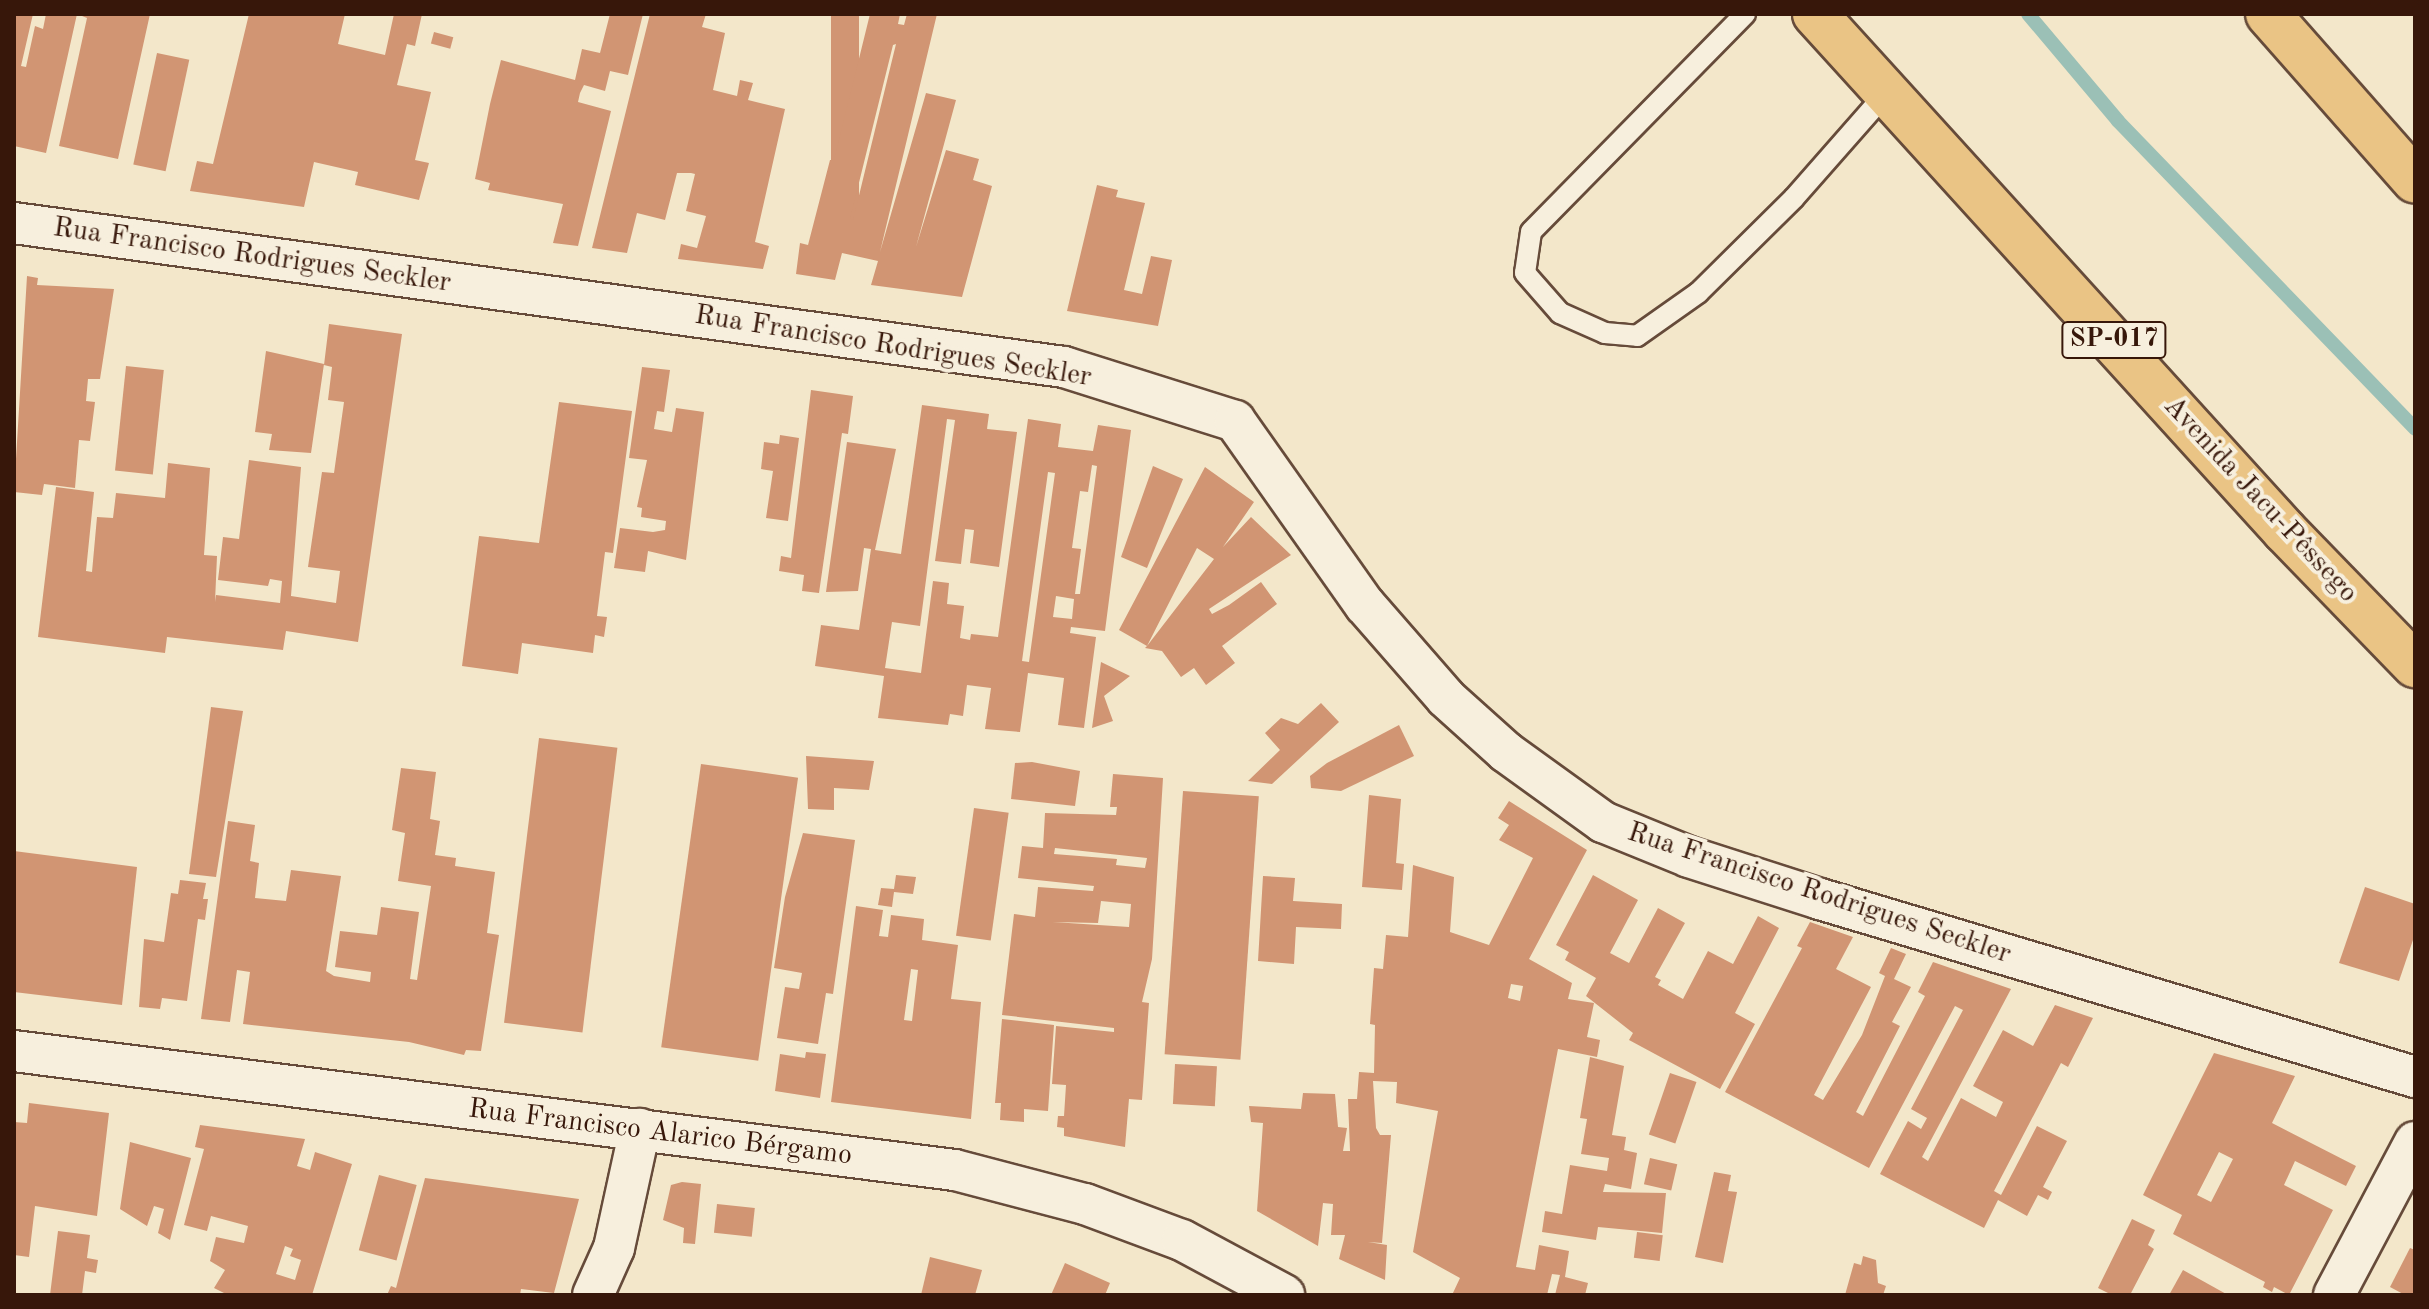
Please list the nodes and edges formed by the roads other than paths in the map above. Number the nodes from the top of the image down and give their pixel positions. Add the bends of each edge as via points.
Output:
1 (1745, 14) edge
2 (1815, 14) edge
3 (2268, 14) edge
4 (1888, 91) junction
5 (2415, 181) edge
6 (14, 223) edge
7 (2415, 665) edge
8 (14, 1051) edge
9 (2415, 1077) edge
10 (640, 1129) junction
11 (2415, 1142) edge
12 (593, 1295) edge
13 (1284, 1295) edge
14 (2334, 1295) edge

1 - 4 lane via 1531,232 1525,273 1560,313 1605,333 1637,336 1698,293 1794,198
2 - 4 highway, Avenida Jacu-Pêssego / SP-017
3 - 5 highway
4 - 7 highway, Avenida Jacu-Pêssego / SP-017 via 2285,531
6 - 9 street, Rua Francisco Rodrigues Seckler via 1064,367 1235,421 1365,605 1446,698 1506,752 1603,822 1689,857 1820,899
8 - 10 street, Rua Francisco Alarico Bérgamo
10 - 12 street via 614,1248
10 - 13 street, Rua Francisco Alarico Bérgamo via 970,1174 1085,1204 1182,1240
11 - 14 street

